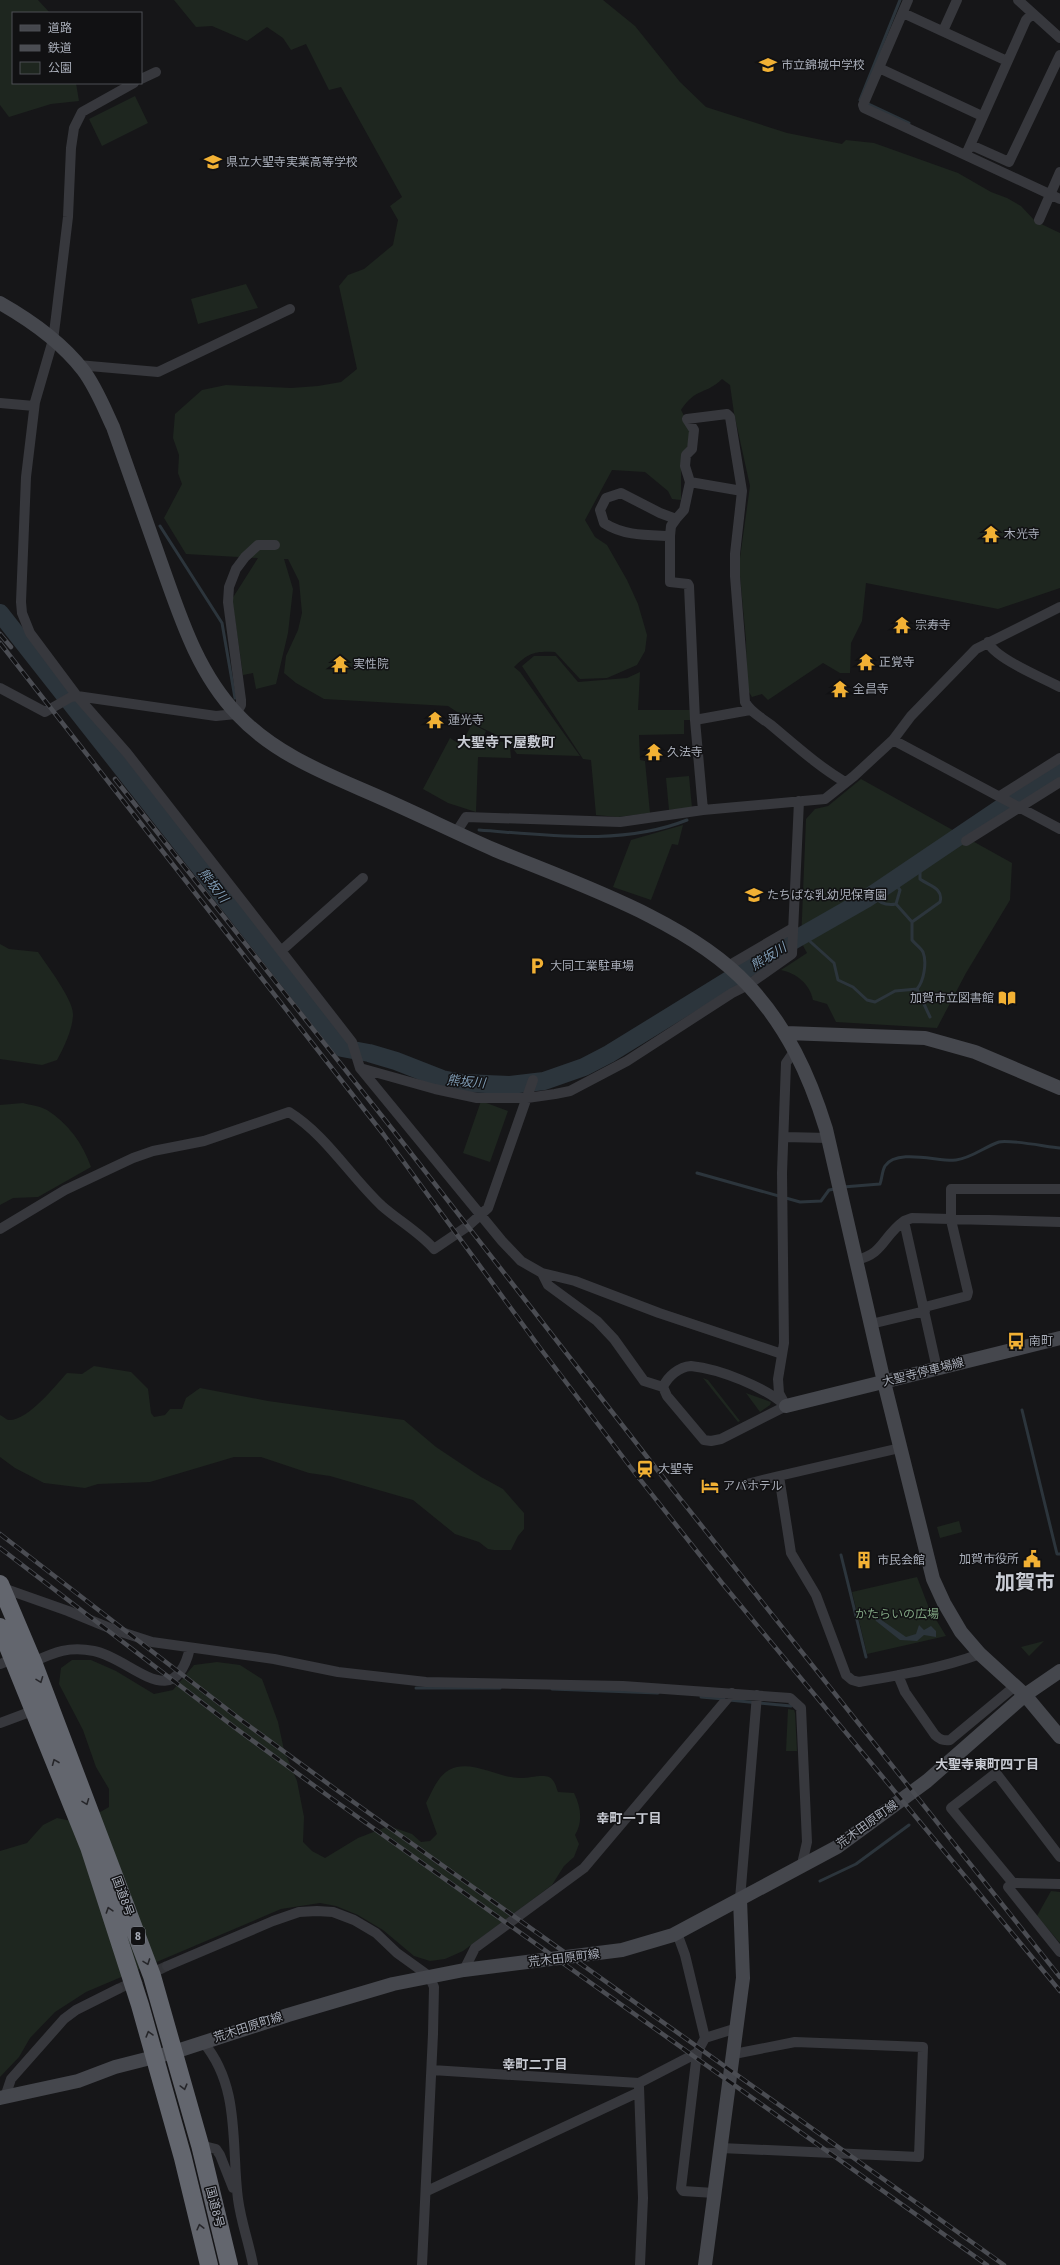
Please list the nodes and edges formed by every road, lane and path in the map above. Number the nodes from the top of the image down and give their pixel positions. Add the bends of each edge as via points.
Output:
1 (908, 0) edge
2 (958, 0) edge
3 (1018, 0) edge
4 (903, 14) junction
5 (1032, 14) junction
6 (943, 31) junction
7 (1060, 38) edge
8 (1060, 55) edge
9 (1007, 62) junction
10 (879, 68) junction
11 (156, 72) dead end
12 (142, 79) edge
13 (132, 84) edge
14 (982, 116) junction
15 (968, 150) junction
16 (1060, 172) edge
17 (1049, 194) junction
18 (1060, 199) edge
19 (1039, 220) dead end
20 (0, 303) edge
21 (290, 309) dead end
22 (53, 340) junction
23 (78, 365) junction
24 (0, 404) edge
25 (34, 406) junction
26 (690, 482) junction
27 (742, 491) junction
28 (676, 519) junction
29 (670, 536) junction
30 (275, 545) dead end
31 (1060, 607) edge
32 (988, 642) junction
33 (1060, 687) edge
34 (0, 688) edge
35 (71, 698) junction
36 (750, 710) junction
37 (236, 714) junction
38 (695, 720) junction
39 (893, 740) junction
40 (1060, 758) edge
41 (845, 782) junction
42 (1060, 782) edge
43 (1002, 798) junction
44 (799, 802) junction
45 (1018, 807) junction
46 (703, 810) junction
47 (1060, 829) edge
48 (457, 831) junction
49 (966, 841) dead end
50 (363, 878) dead end
51 (793, 930) junction
52 (281, 951) junction
53 (729, 967) junction
54 (748, 985) junction
55 (786, 1033) junction
56 (795, 1050) junction
57 (359, 1065) junction
58 (533, 1080) dead end
59 (1060, 1088) edge
60 (527, 1098) junction
61 (784, 1136) junction
62 (828, 1138) junction
63 (1060, 1189) edge
64 (481, 1214) junction
65 (951, 1220) junction
66 (904, 1221) junction
67 (1060, 1222) edge
68 (0, 1229) edge
69 (856, 1260) junction
70 (542, 1273) junction
71 (925, 1309) junction
72 (871, 1324) junction
73 (1060, 1338) edge
74 (782, 1354) junction
75 (938, 1369) junction
76 (884, 1382) junction
77 (663, 1387) junction
78 (786, 1406) junction
79 (900, 1448) junction
80 (779, 1476) junction
81 (743, 1485) dead end
82 (0, 1584) edge
83 (0, 1587) edge
84 (7, 1623) edge
85 (190, 1648) junction
86 (980, 1654) junction
87 (7, 1662) edge
88 (33, 1662) junction
89 (1060, 1671) edge
90 (898, 1674) junction
91 (1020, 1691) junction
92 (732, 1693) junction
93 (757, 1695) junction
94 (35, 1710) junction
95 (0, 1723) edge
96 (1060, 1736) edge
97 (1060, 1857) edge
98 (802, 1864) junction
99 (1013, 1883) junction
100 (1060, 1884) edge
101 (740, 1899) junction
102 (677, 1933) junction
103 (1060, 1952) edge
104 (167, 1966) tunnel mouth
105 (464, 1970) junction
106 (429, 1976) junction
107 (118, 1989) tunnel mouth
108 (737, 2028) junction
109 (705, 2038) junction
110 (203, 2042) junction
111 (174, 2052) junction
112 (697, 2053) junction
113 (734, 2054) junction
114 (155, 2057) junction
115 (432, 2070) junction
116 (639, 2088) junction
117 (2, 2098) edge
118 (200, 2145) junction
119 (721, 2148) junction
120 (427, 2191) junction
121 (714, 2193) junction
122 (238, 2201) junction
123 (209, 2265) edge
124 (229, 2265) edge
125 (253, 2265) edge
126 (422, 2265) edge
127 (640, 2265) edge
128 (705, 2265) edge

1 - 4 street
2 - 6 street
3 - 5 street
4 - 6 street
4 - 10 street
5 - 7 street
5 - 9 street via 1026,20
6 - 9 street
8 - 15 street via 1009,162
9 - 14 street
10 - 14 street
10 - 15 street via 862,105 864,108
11 - 12 street
13 - 22 street via 82,112 74,128 68,217
14 - 15 street
15 - 17 street
16 - 17 street
17 - 18 street
17 - 19 street
20 - 22 street
21 - 23 street via 158,372
22 - 23 street
22 - 25 street
23 - 37 street via 100,400 112,427 184,628 202,667
24 - 25 street
25 - 35 street via 26,477 22,613 30,633
26 - 27 street
26 - 27 street via 685,466 686,455 692,449 694,430 687,419 728,414
26 - 28 street via 684,510
27 - 36 street via 735,576 744,694
28 - 29 street via 671,526
28 - 29 street via 621,492 606,498 601,505 600,515 604,523 617,531
29 - 38 street via 670,582 689,586
30 - 37 street via 258,545 236,569 228,587 241,700
31 - 32 street
32 - 33 street via 990,648
32 - 39 street via 961,664 911,716
34 - 35 street via 46,712
35 - 37 street via 216,716
35 - 52 street via 127,753
36 - 38 street
36 - 41 street via 825,770
37 - 48 street via 270,743 298,760
38 - 46 street
39 - 41 street
39 - 43 street
40 - 43 street
41 - 44 street via 825,799
42 - 45 street
43 - 45 street
44 - 46 street
44 - 51 street
45 - 47 street
45 - 49 street
46 - 48 street via 620,822 466,817
48 - 53 street via 627,906 682,934
50 - 52 street
51 - 53 street
51 - 54 street via 792,954
52 - 57 street via 352,1042
53 - 54 street
54 - 55 street
54 - 60 street via 615,1068 570,1090
55 - 56 street
55 - 59 street via 925,1038 975,1052
56 - 61 street via 786,1064
56 - 62 street via 816,1096
57 - 60 street via 477,1098
57 - 64 street
58 - 60 street
60 - 64 street via 488,1208
61 - 62 street
61 - 74 street via 782,1173 785,1297
62 - 69 street
63 - 65 street via 951,1189
64 - 68 street via 434,1249 421,1234 401,1222 381,1205 305,1122 288,1112 204,1141 153,1151 133,1158 65,1190
64 - 70 street via 522,1261
65 - 66 street via 912,1218
65 - 67 street
65 - 71 street via 967,1296
66 - 69 street via 885,1239 878,1251 870,1257
66 - 71 street
69 - 72 street
70 - 74 street via 575,1280 659,1313
70 - 77 street via 548,1285 597,1321 614,1339 644,1381
71 - 72 street
71 - 75 street
72 - 76 street
73 - 75 street, 大聖寺停車場線
74 - 78 street via 779,1392
75 - 76 street, 大聖寺停車場線
76 - 78 street, 大聖寺停車場線
76 - 79 street
77 - 78 street via 682,1367 698,1366 763,1389
77 - 78 street via 667,1396 704,1440 711,1441
79 - 80 street
79 - 86 street via 933,1579 961,1632
80 - 81 street
80 - 90 street via 791,1553 816,1595 846,1675 859,1682
82 - 84 highway, 国道8号 / 8
83 - 85 street via 152,1642
84 - 87 highway, 国道8号 / 8
84 - 88 highway, 国道8号 / 8
85 - 88 street via 187,1663 181,1672 173,1679 163,1681 149,1677 96,1651 73,1648 57,1651
85 - 92 street via 274,1659 338,1672 426,1682 623,1686
86 - 90 street via 963,1661
86 - 91 street
87 - 94 highway, 国道8号 / 8
88 -> 111 highway, 国道8号 / 8 via 121,1889 152,1976
89 - 91 street, 荒木田原町線
90 - 91 street via 905,1692 935,1736 946,1741
91 - 96 street
91 - 98 street, 荒木田原町線 via 927,1781 837,1847
92 - 93 street
92 - 105 street via 584,1868 475,1948
93 - 98 street via 790,1698 801,1708 807,1842
93 - 101 street
94 - 95 street
114 -> 94 highway, 国道8号 / 8 via 89,1847
97 - 99 street via 996,1773 951,1808
98 - 101 street, 荒木田原町線
99 - 100 street
99 - 103 street via 1008,1887
101 - 102 street, 荒木田原町線
101 - 108 street via 743,1978
102 - 105 street, 荒木田原町線 via 622,1950
102 - 109 street
104 - 106 street via 273,1921 299,1912 317,1911 333,1912 354,1920 376,1933
105 - 106 street, 荒木田原町線
106 - 110 street, 荒木田原町線 via 393,1984
106 - 115 street via 434,1987
107 - 117 street via 76,2010 64,2019 11,2079
108 - 109 street
108 - 113 street
109 - 112 street
110 - 111 street, 荒木田原町線
110 - 122 street via 216,2057 227,2083
111 - 114 street, 荒木田原町線
111 -> 118 highway, 国道8号 / 8
112 - 116 street
112 - 121 street via 681,2188 683,2191
113 - 119 street
113 - 119 street via 795,2042 923,2048 919,2157
114 - 117 street, 荒木田原町線 via 115,2067 78,2081
123 -> 114 highway, 国道8号 / 8
115 - 116 street
115 - 120 street
116 - 120 street
116 - 127 street via 643,2198
118 - 122 street via 216,2149
118 - 124 highway, 国道8号 / 8
119 - 121 street
120 - 126 street
121 - 128 street
122 - 125 street

